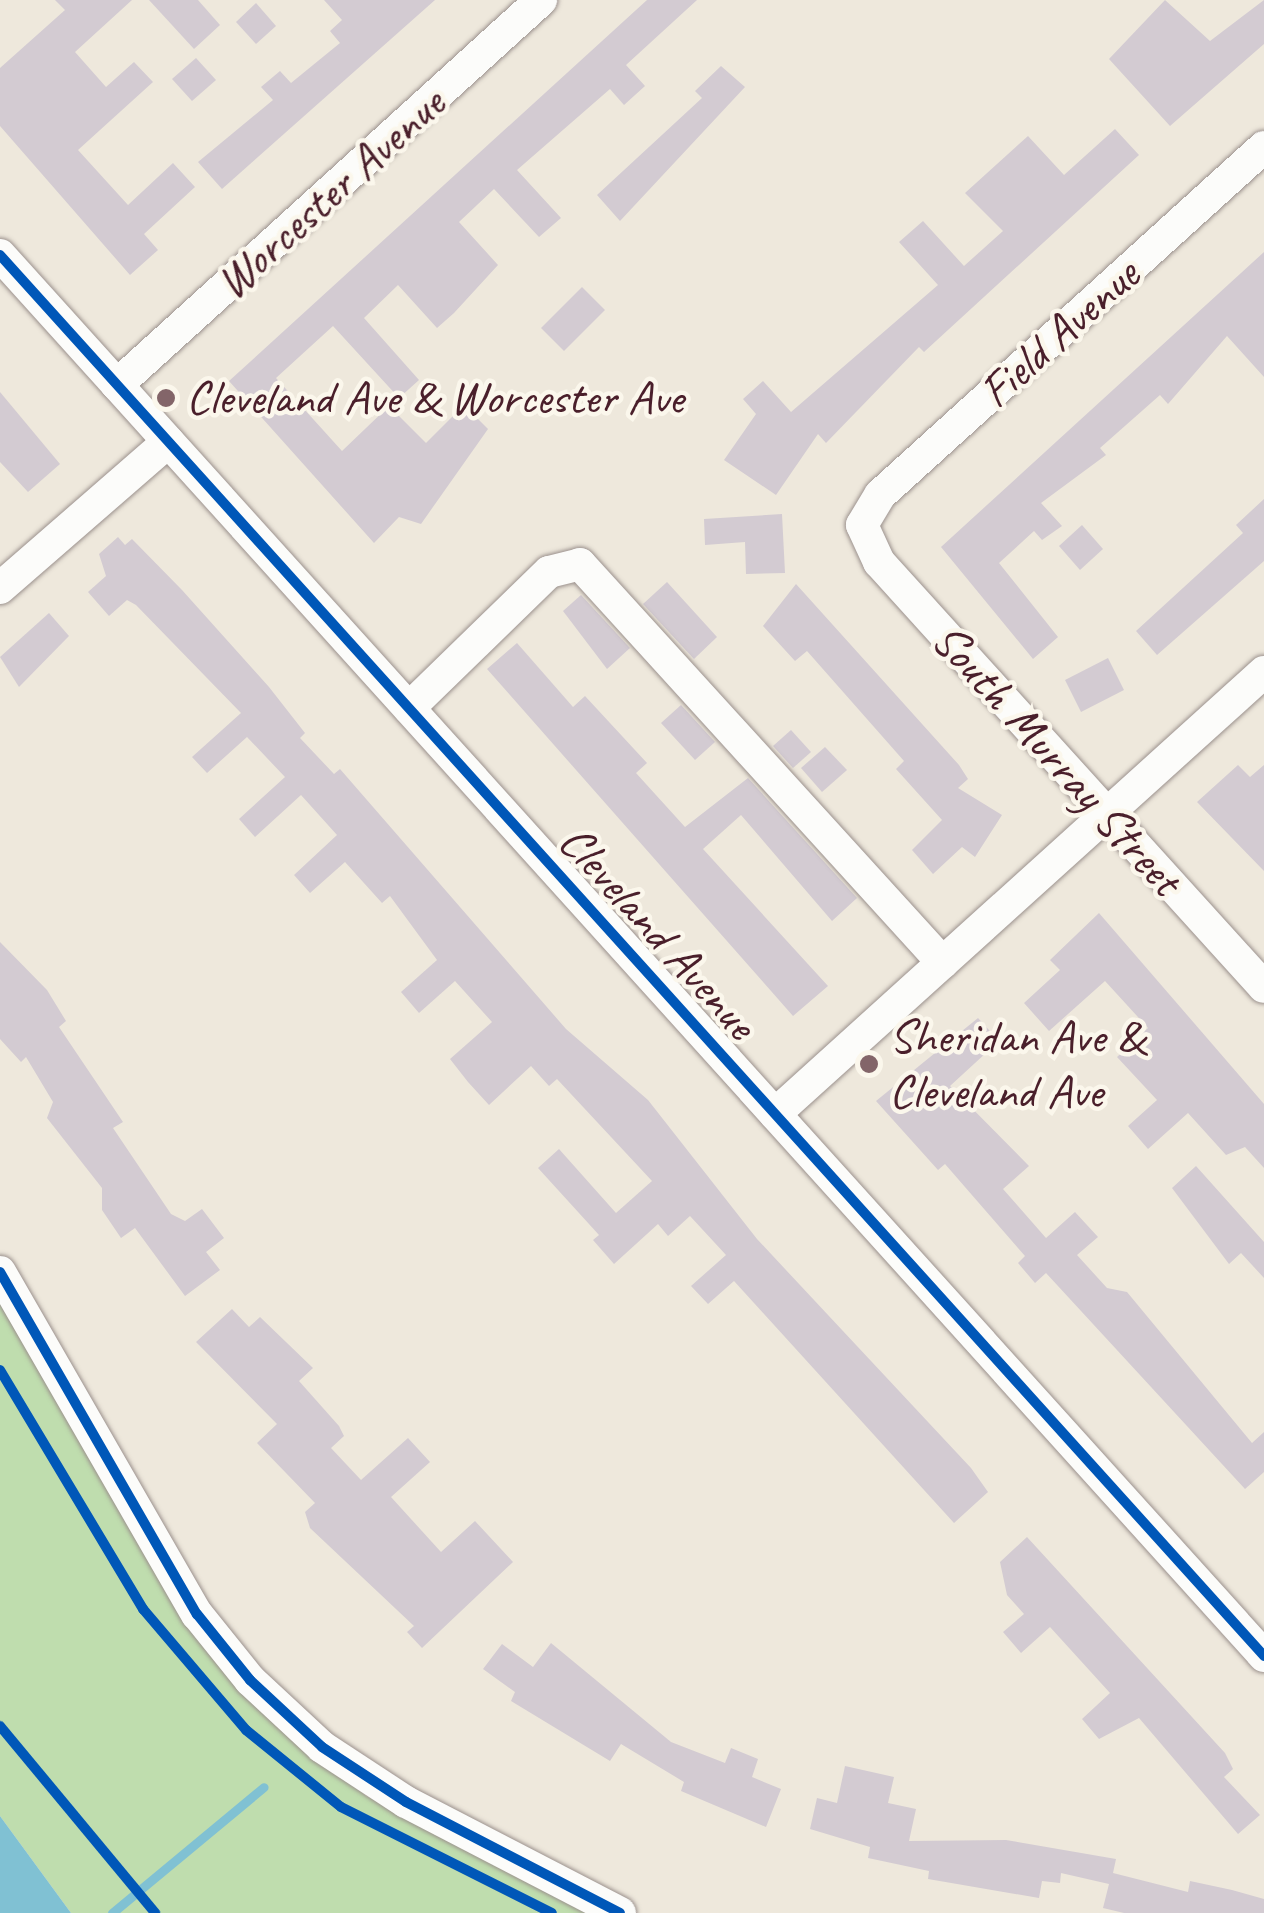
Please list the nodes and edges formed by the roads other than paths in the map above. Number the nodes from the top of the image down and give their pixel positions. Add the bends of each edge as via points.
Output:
1 (541, 0) edge
2 (1264, 147) edge
3 (0, 255) edge
4 (117, 385) junction
5 (168, 442) junction
6 (862, 524) joint
7 (0, 588) edge
8 (1264, 672) edge
9 (409, 708) junction
10 (1108, 814) junction
11 (943, 963) junction
12 (1264, 987) edge
13 (776, 1114) junction
14 (0, 1272) edge
15 (1264, 1656) edge
16 (620, 1913) edge

1 - 4 street, Worcester Avenue
2 - 6 street, Field Avenue via 880,495
3 - 4 street, Cleveland Avenue
4 - 5 street, Cleveland Avenue
5 - 7 street
5 - 9 street, Cleveland Avenue
6 - 10 street, South Murray Street via 879,562
8 - 10 street
9 - 11 street via 549,572 580,564
9 - 13 street, Cleveland Avenue
10 - 11 street
10 - 12 street, South Murray Street
11 - 13 street
13 - 15 street, Cleveland Avenue
14 - 16 street via 196,1614 250,1680 322,1748 406,1802

